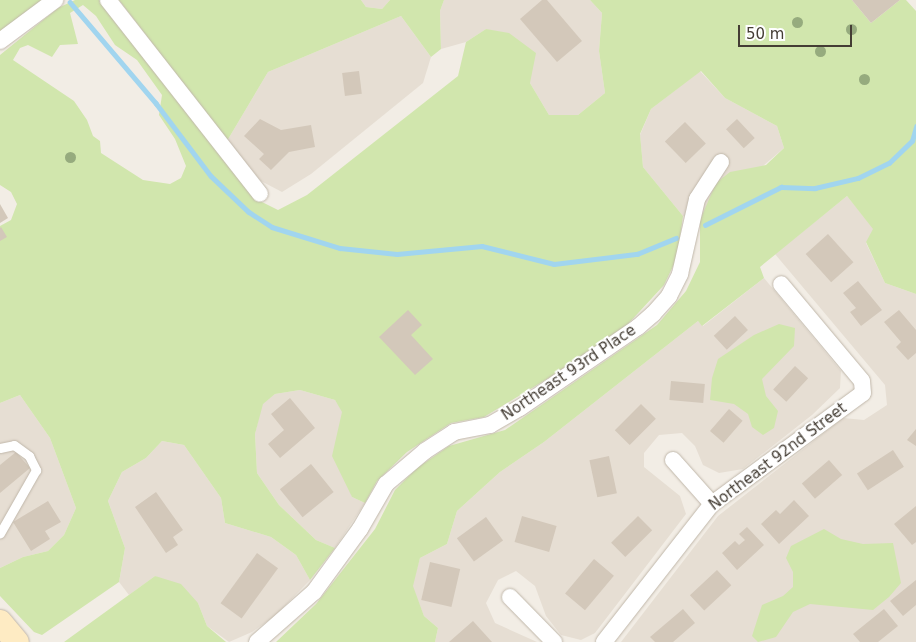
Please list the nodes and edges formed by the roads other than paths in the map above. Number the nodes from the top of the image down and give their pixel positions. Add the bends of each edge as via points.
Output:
1 (55, 0) edge
2 (108, 0) edge
3 (0, 41) edge
4 (722, 162) dead end
5 (260, 194) dead end
6 (781, 284) dead end
7 (0, 448) edge
8 (673, 460) dead end
9 (712, 504) junction
10 (0, 533) edge
11 (510, 597) dead end
12 (0, 622) edge
13 (16, 642) edge
14 (257, 642) edge
15 (554, 642) edge
16 (604, 642) edge

1 - 3 street
2 - 5 street
4 - 14 street, Northeast 93rd Place via 698,199 680,274 670,296 653,314 520,408 490,425 454,432 425,451 386,484 360,529 314,592
6 - 9 street, Northeast 92nd Street via 862,381 863,393
7 - 10 lane via 14,445 29,456 36,470
8 - 9 street
9 - 16 street, Northeast 92nd Street
11 - 15 street
12 - 13 street

